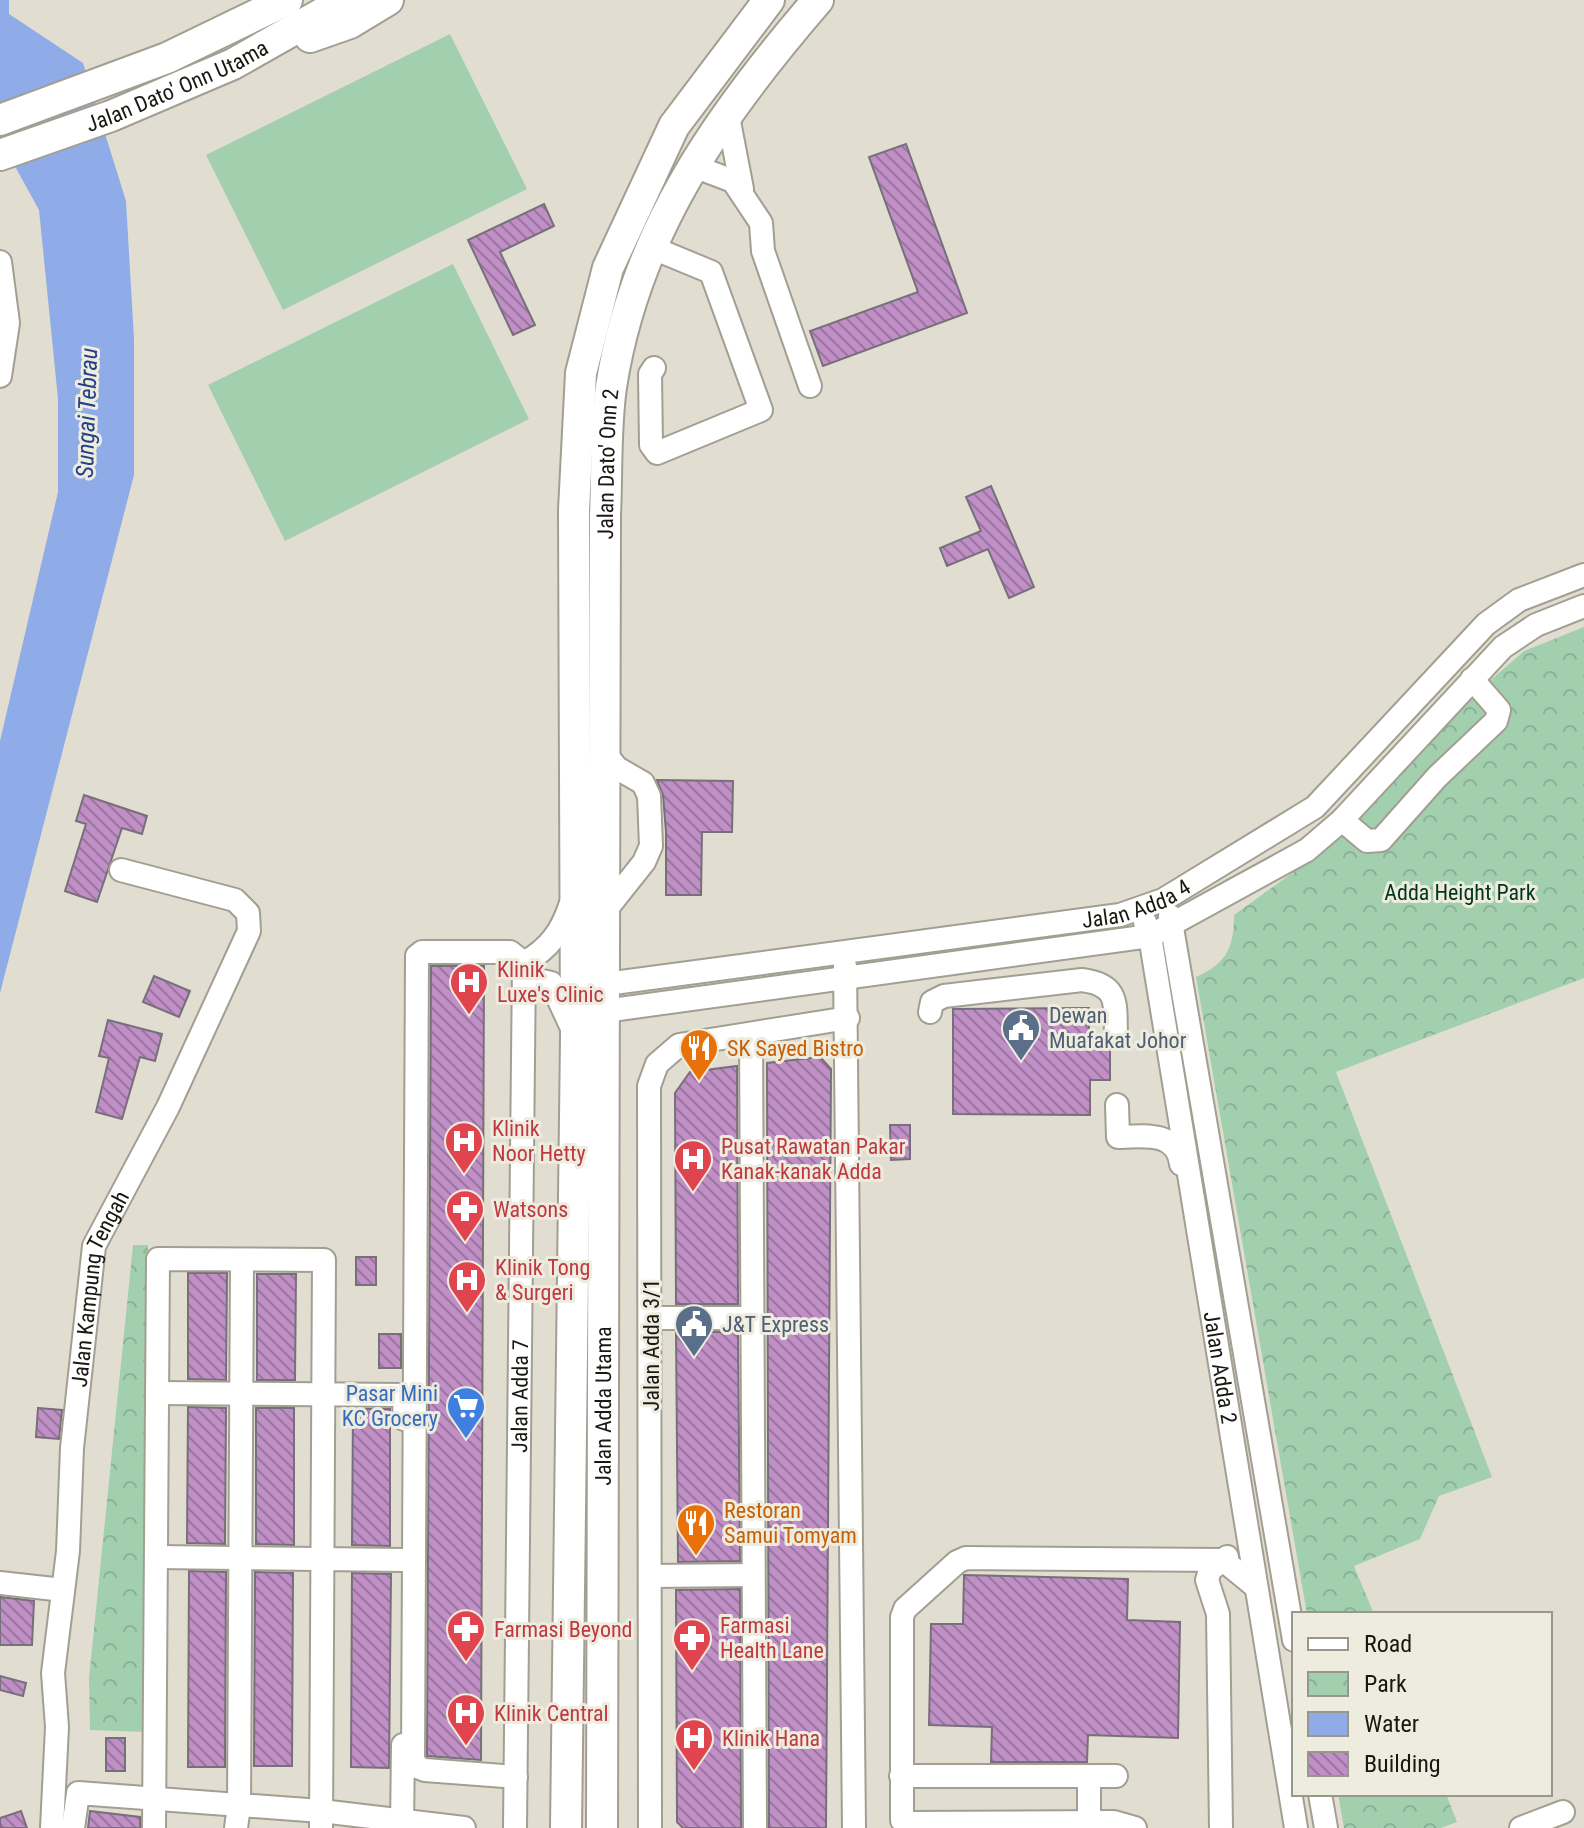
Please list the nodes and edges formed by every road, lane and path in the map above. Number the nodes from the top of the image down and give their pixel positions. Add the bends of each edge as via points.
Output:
1 (267, 0) edge
2 (287, 0) edge
3 (346, 0) edge
4 (388, 0) edge
5 (769, 0) edge
6 (818, 0) edge
7 (229, 31) junction
8 (233, 64) junction
9 (727, 111) junction
10 (0, 120) edge
11 (0, 155) edge
12 (691, 165) junction
13 (742, 189) junction
14 (653, 248) junction
15 (0, 262) edge
16 (654, 368) dead end
17 (0, 376) edge
18 (810, 386) dead end
19 (1584, 575) edge
20 (1584, 606) edge
21 (1472, 679) junction
22 (605, 753) junction
23 (1342, 820) junction
24 (121, 870) dead end
25 (576, 889) junction
26 (1163, 900) junction
27 (1140, 909) junction
28 (605, 911) junction
29 (1174, 926) junction
30 (1150, 936) junction
31 (1095, 945) junction
32 (844, 953) junction
33 (524, 970) junction
34 (847, 980) junction
35 (1161, 1005) junction
36 (588, 1007) junction
37 (930, 1012) dead end
38 (848, 1018) junction
39 (751, 1034) junction
40 (1116, 1036) dead end
41 (1169, 1055) junction
42 (1117, 1105) dead end
43 (1154, 1136) junction
44 (1198, 1232) junction
45 (242, 1260) junction
46 (652, 1318) junction
47 (754, 1318) junction
48 (157, 1393) junction
49 (241, 1394) junction
50 (323, 1395) junction
51 (1247, 1532) junction
52 (157, 1557) junction
53 (240, 1558) junction
54 (322, 1559) junction
55 (404, 1560) junction
56 (1223, 1560) junction
57 (753, 1575) junction
58 (650, 1576) junction
59 (0, 1583) edge
60 (1256, 1587) junction
61 (63, 1590) junction
62 (1292, 1628) edge
63 (901, 1776) junction
64 (1116, 1776) dead end
65 (516, 1777) junction
66 (1089, 1777) junction
67 (1320, 1796) edge
68 (155, 1801) junction
69 (1563, 1812) dead end
70 (237, 1817) edge
71 (321, 1819) edge
72 (1089, 1823) junction
73 (402, 1824) edge
74 (1001, 1826) edge
75 (52, 1828) edge
76 (73, 1828) edge
77 (154, 1828) edge
78 (464, 1828) edge
79 (515, 1828) edge
80 (566, 1828) edge
81 (602, 1828) edge
82 (650, 1828) edge
83 (755, 1828) edge
84 (854, 1828) edge
85 (1135, 1828) edge
86 (1221, 1828) edge
87 (1296, 1828) edge
88 (1326, 1828) edge
89 (1521, 1828) edge

1 - 7 main road
2 - 7 main road, Jalan Dato' Onn Utama
3 - 8 main road, Jalan Dato' Onn Utama
4 - 8 main road via 350,23
5 - 25 main road, Jalan Dato' Onn 2 via 674,126 608,268 581,373 574,510
6 - 9 main road, Jalan Dato' Onn 2
7 - 10 main road, Jalan Dato' Onn Utama
8 - 11 main road, Jalan Dato' Onn Utama via 111,116
9 - 12 main road, Jalan Dato' Onn 2
9 - 13 street
12 - 13 street
12 - 14 main road, Jalan Dato' Onn 2
13 - 18 street via 761,223 763,251
14 - 16 street via 711,272 761,410 657,453 651,445
14 - 22 main road, Jalan Dato' Onn 2 via 628,314 611,388
15 - 17 street via 8,323
19 - 26 street, Jalan Adda 4 via 1519,600 1486,624 1315,807
20 - 21 street, Jalan Adda 4 via 1520,634
21 - 23 street, Jalan Adda 4
21 - 23 street via 1499,710 1496,721 1381,840 1367,841
22 - 28 main road, Jalan Dato' Onn 2
22 - 28 street via 617,768 643,783 649,796 651,846
23 - 29 street, Jalan Adda 4 via 1307,850
24 - 61 street, Jalan Kampung Tengah via 235,900 248,913 249,931 168,1107 94,1246
25 - 33 street via 563,927
25 - 36 main road, Jalan Dato' Onn 2
26 - 27 street, Jalan Adda 4
26 - 29 street, Jalan Adda 2
27 - 30 street, Jalan Adda 2
27 - 32 street, Jalan Adda 4
28 - 36 main road, Jalan Dato' Onn 2
29 - 30 street, Jalan Adda 4
29 - 62 street, Jalan Adda 2
30 - 31 street, Jalan Adda 4
30 - 35 street, Jalan Adda 2
31 - 34 street, Jalan Adda 4
31 - 35 street via 1138,954
32 - 34 street
32 - 36 street, Jalan Adda 4
33 - 36 street
33 - 65 street, Jalan Adda 7
33 - 65 street via 510,952 417,956 413,1759 425,1770
34 - 36 street, Jalan Adda 4
34 - 38 street
35 - 41 street, Jalan Adda 2
36 - 80 main road, Jalan Adda Utama
36 - 81 main road, Jalan Adda Utama
37 - 40 street via 932,1002 944,996 1082,980 1102,983 1111,992
38 - 39 street, Jalan Adda 3/1
38 - 84 street
39 - 46 street, Jalan Adda 3/1 via 679,1045 657,1064 649,1086
39 - 47 street
41 - 43 street via 1170,1119
41 - 44 street, Jalan Adda 2
42 - 43 street via 1118,1137
43 - 44 street via 1175,1145 1180,1154 1188,1219
44 - 51 street, Jalan Adda 2
45 - 48 street via 158,1259
45 - 49 street
45 - 50 street via 324,1260
46 - 47 street
46 - 58 street, Jalan Adda 3/1
47 - 57 street
48 - 49 street
48 - 52 street
49 - 50 street
49 - 53 street
50 - 54 street
50 - 55 street via 405,1395
51 - 56 street via 1239,1549
51 - 60 street, Jalan Adda 2
52 - 53 street
52 - 68 street
53 - 54 street
53 - 70 street
54 - 55 street
54 - 71 street
55 - 73 street
56 - 60 street
56 - 63 street via 957,1562 909,1604 902,1617
56 - 86 street via 1207,1580 1219,1627
57 - 58 street
57 - 83 street
58 - 82 street, Jalan Adda 3/1
59 - 61 street
60 - 87 street, Jalan Adda 2
61 - 75 street, Jalan Kampung Tengah via 53,1673 57,1727
63 - 66 street
63 - 74 street via 902,1820
64 - 66 street
65 - 79 street, Jalan Adda 7
66 - 72 street
67 - 88 street
68 - 70 street
68 - 76 street via 78,1793
68 - 77 street
69 - 89 street
70 - 71 street
71 - 73 street
72 - 74 street
72 - 85 street
73 - 78 street

